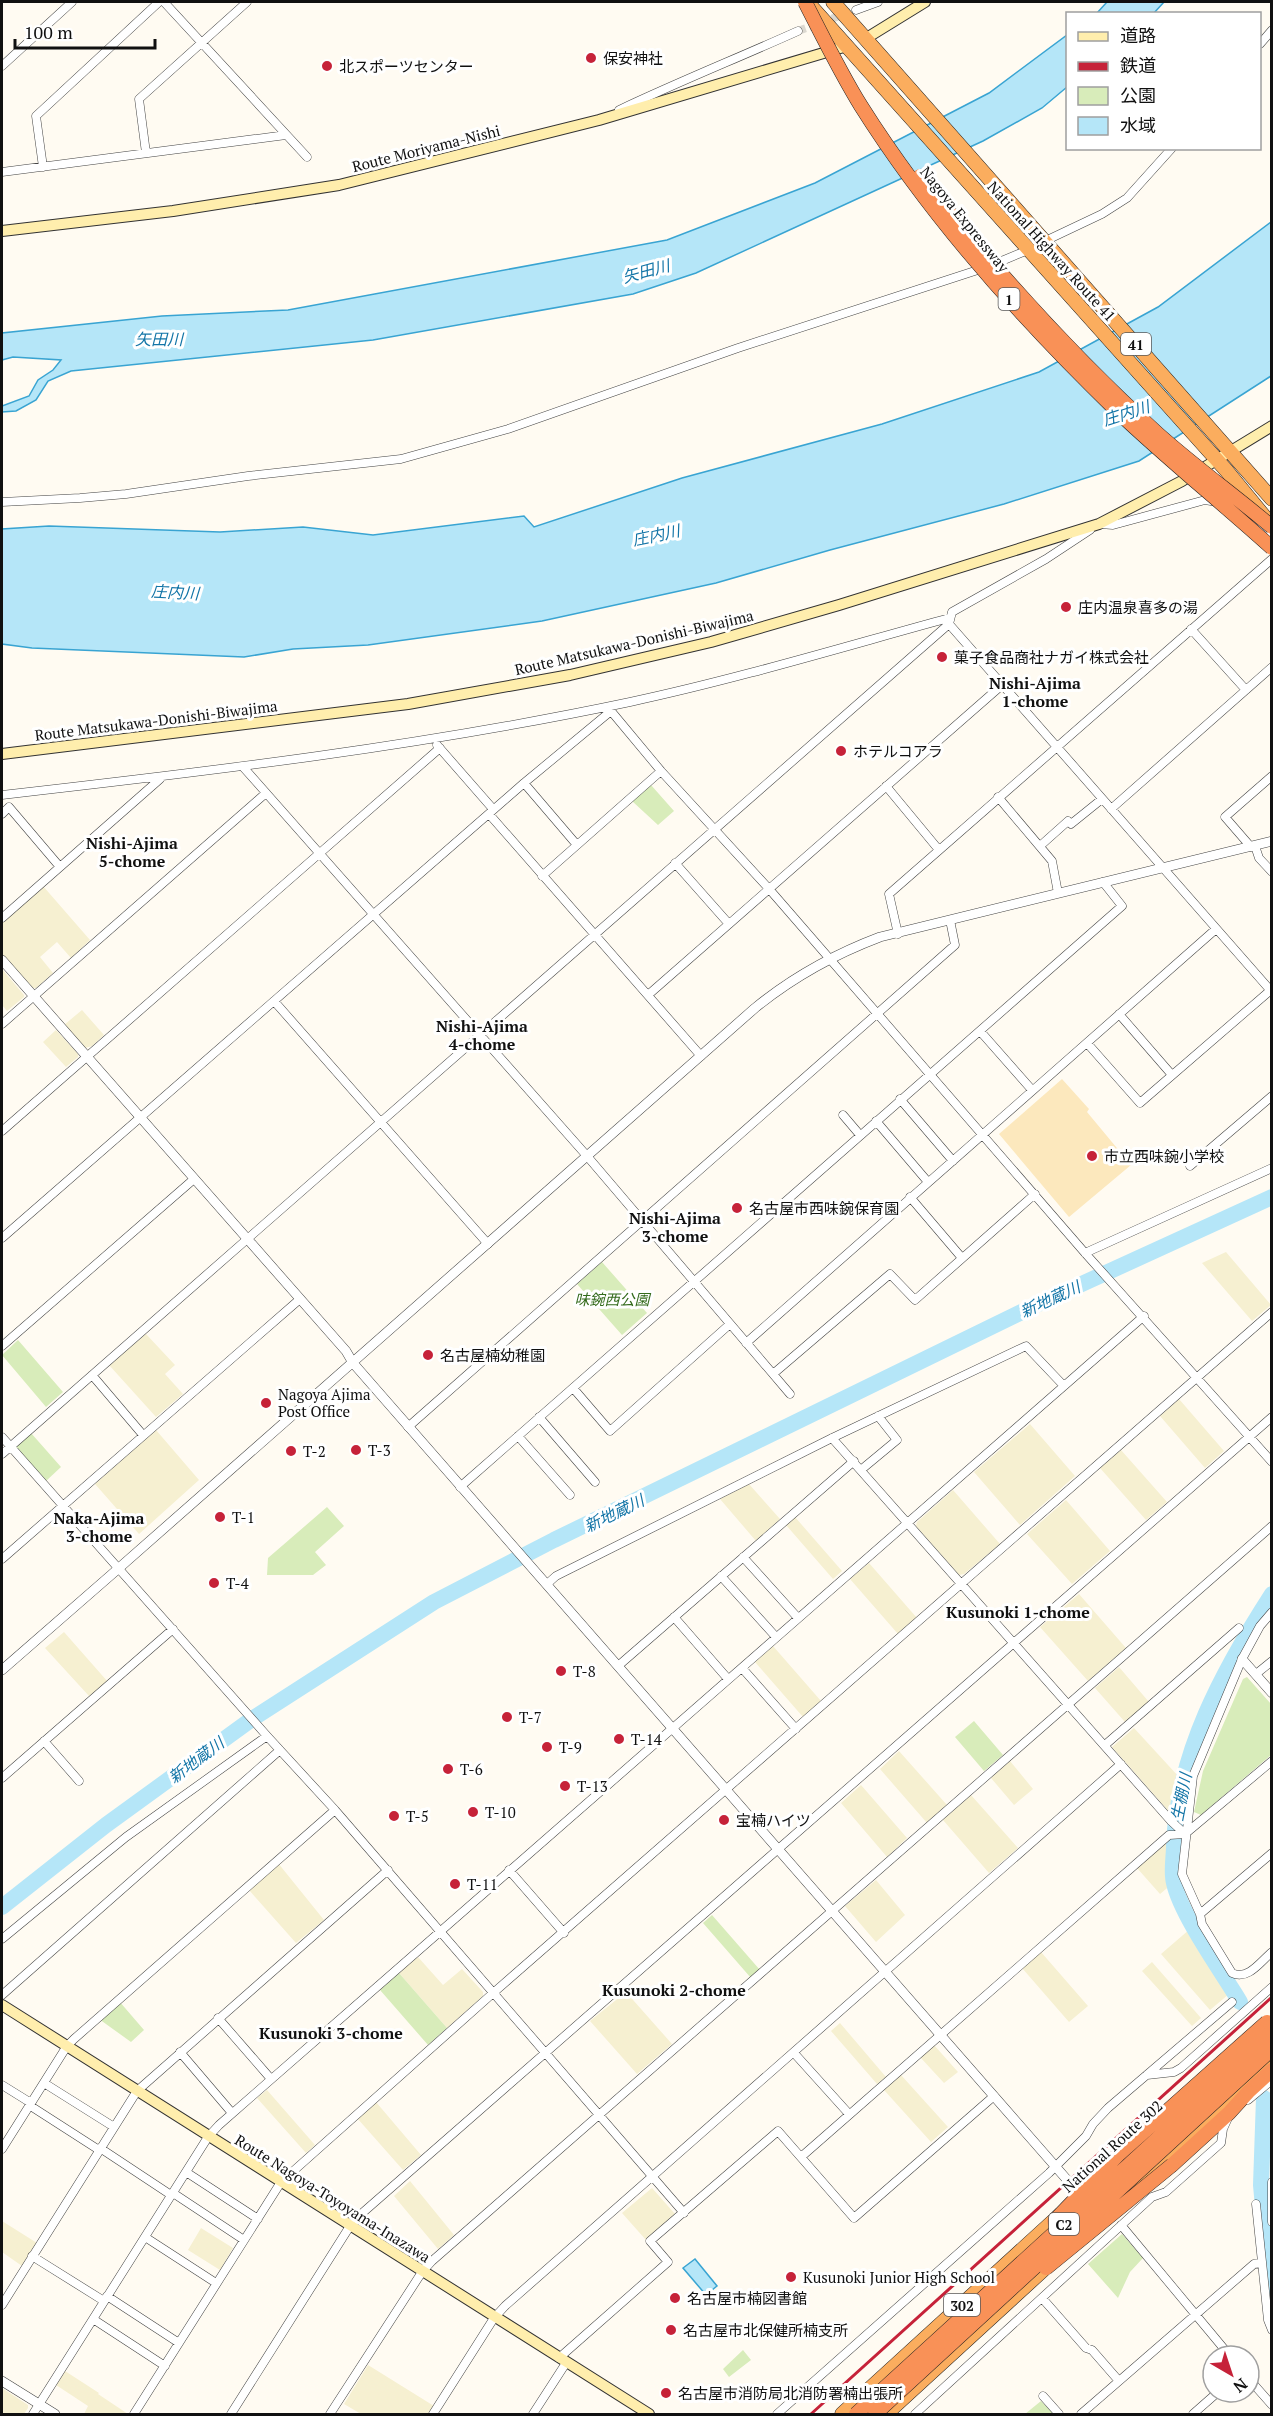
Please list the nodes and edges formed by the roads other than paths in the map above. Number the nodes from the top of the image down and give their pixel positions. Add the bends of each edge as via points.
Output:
1 (72, 2) edge
2 (159, 2) edge
3 (164, 2) edge
4 (247, 2) edge
5 (807, 2) edge
6 (833, 2) edge
7 (878, 2) edge
8 (925, 2) edge
9 (858, 6) tunnel mouth
10 (1272, 30) edge
11 (798, 31) tunnel mouth
12 (865, 39) junction
13 (202, 42) junction
14 (1261, 44) edge
15 (847, 46) junction
16 (2, 66) edge
17 (599, 120) junction
18 (286, 135) junction
19 (1170, 150) edge
20 (146, 153) junction
21 (308, 157) dead end
22 (43, 167) junction
23 (2, 172) edge
24 (2, 231) edge
25 (1046, 241) junction
26 (1028, 250) junction
27 (1272, 426) edge
28 (1230, 452) junction
29 (1217, 460) junction
30 (1272, 499) edge
31 (2, 502) edge
32 (1099, 524) junction
33 (1272, 526) edge
34 (1272, 539) edge
35 (1272, 548) edge
36 (1271, 559) edge
37 (949, 621) junction
38 (1191, 629) junction
39 (1272, 668) edge
40 (1002, 685) junction
41 (1246, 690) junction
42 (609, 709) junction
43 (433, 740) junction
44 (1056, 746) junction
45 (440, 748) junction
46 (2, 754) edge
47 (244, 768) junction
48 (661, 771) junction
49 (1272, 776) edge
50 (161, 778) junction
51 (524, 783) junction
52 (886, 786) junction
53 (266, 793) junction
54 (2, 795) edge
55 (998, 797) junction
56 (1102, 799) junction
57 (1111, 809) junction
58 (491, 812) junction
59 (2, 814) edge
60 (713, 830) junction
61 (1272, 842) edge
62 (577, 845) junction
63 (1040, 846) junction
64 (1253, 847) junction
65 (939, 850) junction
66 (319, 854) junction
67 (675, 863) junction
68 (60, 867) junction
69 (1163, 869) junction
70 (1272, 872) edge
71 (542, 876) junction
72 (1102, 882) junction
73 (770, 890) junction
74 (1058, 893) junction
75 (372, 915) junction
76 (2, 918) edge
77 (950, 920) junction
78 (729, 924) junction
79 (1216, 929) junction
80 (898, 933) junction
81 (594, 934) junction
82 (829, 959) junction
83 (2, 960) edge
84 (1271, 990) edge
85 (648, 995) junction
86 (34, 996) junction
87 (274, 1001) junction
88 (877, 1013) junction
89 (1119, 1014) junction
90 (2, 1024) edge
91 (980, 1031) junction
92 (480, 1034) junction
93 (1087, 1043) junction
94 (701, 1056) junction
95 (87, 1057) junction
96 (930, 1074) junction
97 (1172, 1075) junction
98 (1032, 1090) junction
99 (1272, 1096) edge
100 (900, 1100) junction
101 (843, 1115) dead end
102 (141, 1118) junction
103 (380, 1121) junction
104 (876, 1121) junction
105 (2, 1131) edge
106 (983, 1134) junction
107 (860, 1135) junction
108 (587, 1156) junction
109 (953, 1161) junction
110 (1190, 1166) dead end
111 (1272, 1167) edge
112 (194, 1179) junction
113 (928, 1182) junction
114 (1035, 1194) junction
115 (910, 1197) junction
116 (641, 1220) junction
117 (2, 1238) edge
118 (246, 1238) junction
119 (488, 1244) junction
120 (1085, 1253) junction
121 (962, 1258) junction
122 (694, 1280) junction
123 (300, 1299) junction
124 (1272, 1312) edge
125 (1144, 1316) junction
126 (730, 1324) junction
127 (746, 1343) junction
128 (2, 1346) edge
129 (353, 1362) junction
130 (773, 1374) junction
131 (92, 1376) junction
132 (1197, 1378) junction
133 (1064, 1386) junction
134 (573, 1388) junction
135 (790, 1394) dead end
136 (878, 1416) junction
137 (540, 1417) junction
138 (1272, 1417) edge
139 (408, 1427) junction
140 (143, 1436) junction
141 (518, 1436) junction
142 (2, 1437) edge
143 (1249, 1437) junction
144 (832, 1438) junction
145 (10, 1446) junction
146 (2, 1454) edge
147 (854, 1461) junction
148 (1272, 1462) edge
149 (862, 1469) junction
150 (595, 1482) dead end
151 (460, 1487) junction
152 (570, 1495) dead end
153 (62, 1506) junction
154 (908, 1523) junction
155 (1272, 1526) edge
156 (744, 1557) junction
157 (2, 1559) edge
158 (116, 1565) junction
159 (721, 1576) junction
160 (961, 1583) junction
161 (547, 1584) junction
162 (1272, 1612) edge
163 (674, 1617) junction
164 (798, 1618) junction
165 (1239, 1628) dead end
166 (173, 1629) junction
167 (776, 1637) junction
168 (1014, 1642) junction
169 (1242, 1659) junction
170 (1272, 1661) edge
171 (618, 1666) junction
172 (742, 1668) junction
173 (2, 1670) edge
174 (1256, 1674) junction
175 (728, 1679) junction
176 (1272, 1693) edge
177 (1069, 1704) junction
178 (670, 1728) junction
179 (796, 1729) junction
180 (267, 1736) junction
181 (44, 1741) junction
182 (1105, 1745) junction
183 (280, 1750) junction
184 (1272, 1761) edge
185 (1121, 1764) junction
186 (2, 1778) edge
187 (79, 1781) dead end
188 (728, 1790) junction
189 (335, 1810) junction
190 (1183, 1832) junction
191 (778, 1850) junction
192 (1272, 1853) edge
193 (388, 1870) junction
194 (509, 1870) junction
195 (831, 1912) junction
196 (1200, 1914) junction
197 (439, 1931) junction
198 (564, 1933) junction
199 (2, 1939) edge
200 (1272, 1952) edge
201 (886, 1972) junction
202 (1272, 1987) edge
203 (492, 1994) junction
204 (2, 1995) edge
205 (1232, 2002) dead end
206 (2, 2005) edge
207 (218, 2018) junction
208 (1270, 2024) edge
209 (940, 2035) junction
210 (67, 2046) junction
211 (1272, 2049) edge
212 (180, 2052) junction
213 (794, 2053) junction
214 (544, 2054) junction
215 (1272, 2063) edge
216 (1272, 2070) edge
217 (1145, 2075) junction
218 (271, 2079) junction
219 (1272, 2080) edge
220 (44, 2083) junction
221 (2, 2085) edge
222 (137, 2091) junction
223 (994, 2096) junction
224 (30, 2104) junction
225 (232, 2114) junction
226 (849, 2114) junction
227 (598, 2116) junction
228 (114, 2127) junction
229 (208, 2137) junction
230 (2, 2149) edge
231 (100, 2149) junction
232 (801, 2157) junction
233 (1055, 2165) junction
234 (186, 2172) junction
235 (653, 2177) junction
236 (281, 2182) junction
237 (1272, 2182) edge
238 (172, 2194) junction
239 (1081, 2196) junction
240 (1256, 2204) dead end
241 (684, 2213) junction
242 (1101, 2218) junction
243 (258, 2219) junction
244 (1272, 2222) edge
245 (1121, 2225) junction
246 (350, 2226) junction
247 (145, 2237) junction
248 (244, 2240) junction
249 (1076, 2241) junction
250 (32, 2256) junction
251 (1262, 2263) junction
252 (1073, 2269) junction
253 (422, 2272) junction
254 (216, 2283) junction
255 (106, 2298) junction
256 (1042, 2298) junction
257 (2, 2305) edge
258 (1196, 2314) junction
259 (972, 2316) junction
260 (494, 2318) junction
261 (93, 2319) junction
262 (1272, 2330) edge
263 (179, 2343) junction
264 (1220, 2344) edge
265 (562, 2361) junction
266 (165, 2366) junction
267 (2, 2381) edge
268 (1119, 2381) junction
269 (1261, 2393) edge
270 (1043, 2396) dead end
271 (39, 2404) junction
272 (1204, 2404) edge
273 (1272, 2405) edge
274 (33, 2415) edge
275 (56, 2415) edge
276 (134, 2415) edge
277 (231, 2415) edge
278 (330, 2415) edge
279 (433, 2415) edge
280 (533, 2415) edge
281 (649, 2415) edge
282 (777, 2415) edge
283 (842, 2415) edge
284 (856, 2415) edge
285 (875, 2415) edge
286 (886, 2415) edge
287 (915, 2415) edge
288 (1059, 2415) edge
289 (1081, 2415) edge
290 (1192, 2415) edge

1 - 16 street
2 - 22 street via 36,116
3 - 13 street
4 - 13 street
5 - 15 highway, National Highway Route 41 / 41
5 - 33 highway, Nagoya Expressway / 1, bridge via 865,100 913,168 978,246 1122,401 1205,475
5 - 35 highway, Nagoya Expressway / 1, bridge via 832,55 883,140 970,254 1114,408
6 - 12 highway, National Highway Route 41 / 41
7 - 9 street
8 - 12 main road
10 - 14 street
11 - 17 street
12 - 25 highway, National Highway Route 41 / 41
13 - 18 street
13 - 20 street via 139,99
15 - 17 main road, Route Moriyama-Nishi
15 - 26 highway, National Highway Route 41 / 41
17 - 24 main road, Route Moriyama-Nishi via 339,185 173,211
18 - 20 street
18 - 21 street
19 - 25 street via 1127,198
20 - 22 street
22 - 23 street
25 - 28 highway, National Highway Route 41 / 41
26 - 29 highway, National Highway Route 41 / 41
26 - 31 street via 508,429 401,459 103,496
27 - 28 main road, Route Matsukawa-Donishi-Biwajima
28 - 29 main road, Route Matsukawa-Donishi-Biwajima
28 - 30 highway, National Highway Route 41 / 41
29 - 32 main road, Route Matsukawa-Donishi-Biwajima
29 - 33 highway, National Highway Route 41 / 41
32 - 34 street via 1113,525 1205,500 1213,503 1231,497
32 - 37 street via 952,612
32 - 46 main road, Route Matsukawa-Donishi-Biwajima via 721,639 570,675 366,710
36 - 38 street
37 - 40 street
37 - 42 street
37 - 60 street
38 - 41 street
38 - 44 street
39 - 41 street
40 - 44 street
40 - 52 street
41 - 57 street
42 - 43 street
42 - 48 street
42 - 51 street
43 - 45 street
43 - 47 street
44 - 55 street
44 - 56 street
45 - 58 street
45 - 66 street
47 - 50 street
47 - 53 street
48 - 60 street
48 - 62 street
49 - 64 street via 1225,816
50 - 54 street
50 - 68 street
51 - 58 street
51 - 62 street
52 - 65 street
52 - 73 street
53 - 66 street
53 - 86 street
55 - 63 street
55 - 65 street
56 - 57 street
56 - 63 street via 1071,824 1068,821
57 - 69 street
58 - 71 street
58 - 75 street
59 - 68 street via 9,807
60 - 67 street
60 - 73 street
61 - 64 street
62 - 71 street
63 - 74 street via 1052,861
64 - 69 street
64 - 70 street
65 - 80 street via 888,894
66 - 75 street
66 - 95 street
67 - 78 street
67 - 81 street
68 - 76 street
69 - 72 street
69 - 79 street
71 - 81 street
72 - 74 street
72 - 91 street via 1122,906
73 - 78 street
73 - 82 street
74 - 77 street
75 - 87 street
75 - 92 street
77 - 80 street
77 - 88 street via 955,945
78 - 85 street
79 - 84 street
79 - 89 street
80 - 82 street
81 - 85 street
81 - 92 street
82 - 88 street
82 - 94 street via 775,992
83 - 86 street
84 - 97 street
85 - 94 street
86 - 90 street
86 - 95 street
87 - 102 street
87 - 103 street
88 - 96 street
88 - 116 street
89 - 93 street
89 - 97 street
91 - 96 street
91 - 98 street
92 - 103 street
92 - 108 street
93 - 97 street via 1140,1103
93 - 98 street
94 - 108 street
95 - 102 street
95 - 105 street
96 - 100 street
96 - 106 street
98 - 106 street
99 - 110 street
100 - 104 street
100 - 109 street
101 - 107 street
102 - 112 street
102 - 117 street
103 - 118 street
103 - 119 street
104 - 107 street
104 - 113 street
106 - 109 street
106 - 114 street
107 - 122 street
108 - 116 street
108 - 119 street
109 - 113 street
111 - 120 street
112 - 118 street
112 - 128 street
113 - 115 street
114 - 120 street
114 - 121 street
115 - 121 street
115 - 127 street
116 - 122 street
116 - 139 street
118 - 123 street
118 - 131 street
119 - 129 street
120 - 125 street
121 - 130 street via 915,1300 890,1274
122 - 126 street
122 - 134 street
123 - 129 street
123 - 140 street
124 - 132 street
125 - 132 street
125 - 133 street
126 - 127 street
126 - 134 street via 609,1431
127 - 130 street
129 - 139 street
129 - 158 street
130 - 135 street
131 - 140 street
131 - 145 street
132 - 143 street
132 - 160 street
133 - 136 street via 1026,1346
133 - 154 street
134 - 137 street
136 - 144 street
136 - 149 street via 897,1440
137 - 141 street
137 - 150 street
138 - 143 street
139 - 151 street
140 - 153 street
141 - 151 street
141 - 152 street
142 - 145 street
143 - 148 street
143 - 168 street
144 - 147 street
144 - 161 street via 556,1576
145 - 146 street
145 - 153 street
147 - 149 street
147 - 156 street
149 - 154 street
151 - 161 street
153 - 157 street
153 - 158 street
154 - 160 street
154 - 164 street
155 - 177 street
156 - 159 street
156 - 164 street
158 - 166 street
158 - 173 street
159 - 163 street
159 - 167 street
160 - 168 street
160 - 179 street
161 - 171 street
162 - 169 street
163 - 171 street
163 - 175 street
164 - 167 street
165 - 182 street
166 - 180 street
166 - 181 street
167 - 172 street
168 - 177 street
168 - 191 street
169 - 174 street
169 - 190 street via 1193,1776
170 - 174 street
171 - 178 street
172 - 175 street
172 - 179 street
174 - 176 street
175 - 178 street
177 - 182 street
177 - 195 street
178 - 188 street
178 - 194 street
179 - 188 street
180 - 183 street
180 - 199 street via 126,1837
181 - 186 street
181 - 187 street
182 - 185 street
183 - 189 street
183 - 204 street
184 - 190 street
185 - 190 street
185 - 201 street
188 - 191 street
188 - 198 street
189 - 193 street
189 - 210 street
190 - 196 street via 1182,1874
190 - 209 street via 1169,1835
191 - 195 street
191 - 214 street
192 - 196 street
193 - 197 street
193 - 207 street
194 - 197 street
194 - 198 street
195 - 201 street
195 - 227 street
196 - 200 street via 1202,1924 1232,1973 1246,1974
197 - 203 street
197 - 218 street
198 - 203 street
201 - 209 street
201 - 213 street
202 - 217 street via 1178,2071
203 - 214 street
203 - 236 street
205 - 217 street
206 - 210 main road, Route Nagoya-Toyoyama-Inazawa
207 - 212 street
207 - 218 street
208 - 239 highway, National Route 302 / 302
208 - 259 highway, C2, bridge
209 - 223 street
209 - 226 street
210 - 220 street
210 - 222 main road, Route Nagoya-Toyoyama-Inazawa
211 - 259 highway, C2, bridge
212 - 222 street
212 - 225 street
213 - 226 street
213 - 235 street
214 - 227 street
214 - 246 street
215 - 242 highway, 302
216 - 259 highway, bridge via 1172,2165 1073,2247
217 - 233 street
218 - 225 street
219 - 245 street via 1229,2117 1221,2143 1166,2192 1152,2197
220 - 224 street
220 - 228 street
221 - 224 street
222 - 228 street
222 - 229 main road, Route Nagoya-Toyoyama-Inazawa
223 - 232 street via 854,2218
223 - 233 street
224 - 230 street
224 - 231 street
225 - 229 street
226 - 232 street
227 - 235 street
227 - 253 street
228 - 231 street
229 - 234 street
229 - 236 main road, Route Nagoya-Toyoyama-Inazawa
231 - 238 street
231 - 250 street
232 - 241 street via 778,2131
233 - 239 street
233 - 282 street
234 - 238 street
234 - 243 street
235 - 241 street
235 - 260 street
236 - 243 street
236 - 246 main road, Route Nagoya-Toyoyama-Inazawa
237 - 244 street
238 - 247 street
238 - 248 street
239 - 242 street
239 - 283 highway, National Route 302 / 302
240 - 251 street
241 - 265 street via 650,2241 668,2262
242 - 249 highway, 302
243 - 248 street
245 - 252 street
245 - 258 street
246 - 253 main road, Route Nagoya-Toyoyama-Inazawa
246 - 277 street
247 - 254 street
247 - 255 street
248 - 254 street
249 - 252 street
249 - 286 highway, 302
250 - 255 street
250 - 257 street
251 - 258 street via 1254,2264
251 - 262 street
252 - 256 street
253 - 260 main road, Route Nagoya-Toyoyama-Inazawa
253 - 278 street
254 - 263 street
255 - 261 street
255 - 263 street
256 - 268 street
256 - 287 street
258 - 264 street
258 - 268 street
259 - 284 highway, C2, bridge
259 - 285 highway, C2, bridge
260 - 265 main road, Route Nagoya-Toyoyama-Inazawa
260 - 279 street
261 - 266 street
261 - 271 street
263 - 266 street
265 - 280 street
265 - 281 main road, Route Nagoya-Toyoyama-Inazawa
266 - 276 street
267 - 271 street
268 - 289 street
269 - 273 street
270 - 288 street
271 - 274 street
271 - 275 street
272 - 290 street

